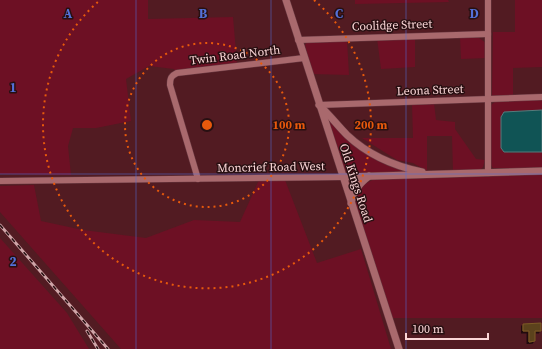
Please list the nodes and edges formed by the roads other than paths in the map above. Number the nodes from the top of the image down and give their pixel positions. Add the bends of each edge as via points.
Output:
1 (286, 0) edge
2 (488, 0) edge
3 (488, 34) junction
4 (298, 40) junction
5 (304, 58) junction
6 (542, 97) edge
7 (488, 99) junction
8 (319, 105) junction
9 (542, 171) edge
10 (488, 173) junction
11 (434, 175) junction
12 (369, 176) junction
13 (343, 177) junction
14 (198, 179) junction
15 (0, 181) edge
16 (351, 203) junction
17 (399, 349) edge

1 - 4 street, Old Kings Road
2 - 3 street
3 - 4 street, Coolidge Street
3 - 7 street
4 - 5 street, Old Kings Road
5 - 8 street, Old Kings Road
5 - 14 street, Twin Road North via 177,73 171,78 170,85
6 - 7 street, Leona Street
7 - 8 street, Leona Street
7 - 10 street
8 - 11 street via 347,135 374,155 407,169
8 - 13 street, Old Kings Road
9 - 10 street, Moncrief Road West
10 - 11 street, Moncrief Road West
11 - 12 street, Moncrief Road West
12 - 13 street, Moncrief Road West
12 - 16 street via 354,192
13 - 14 street, Moncrief Road West
13 - 16 street, Old Kings Road
14 - 15 street, Moncrief Road West
16 - 17 street, Old Kings Road

